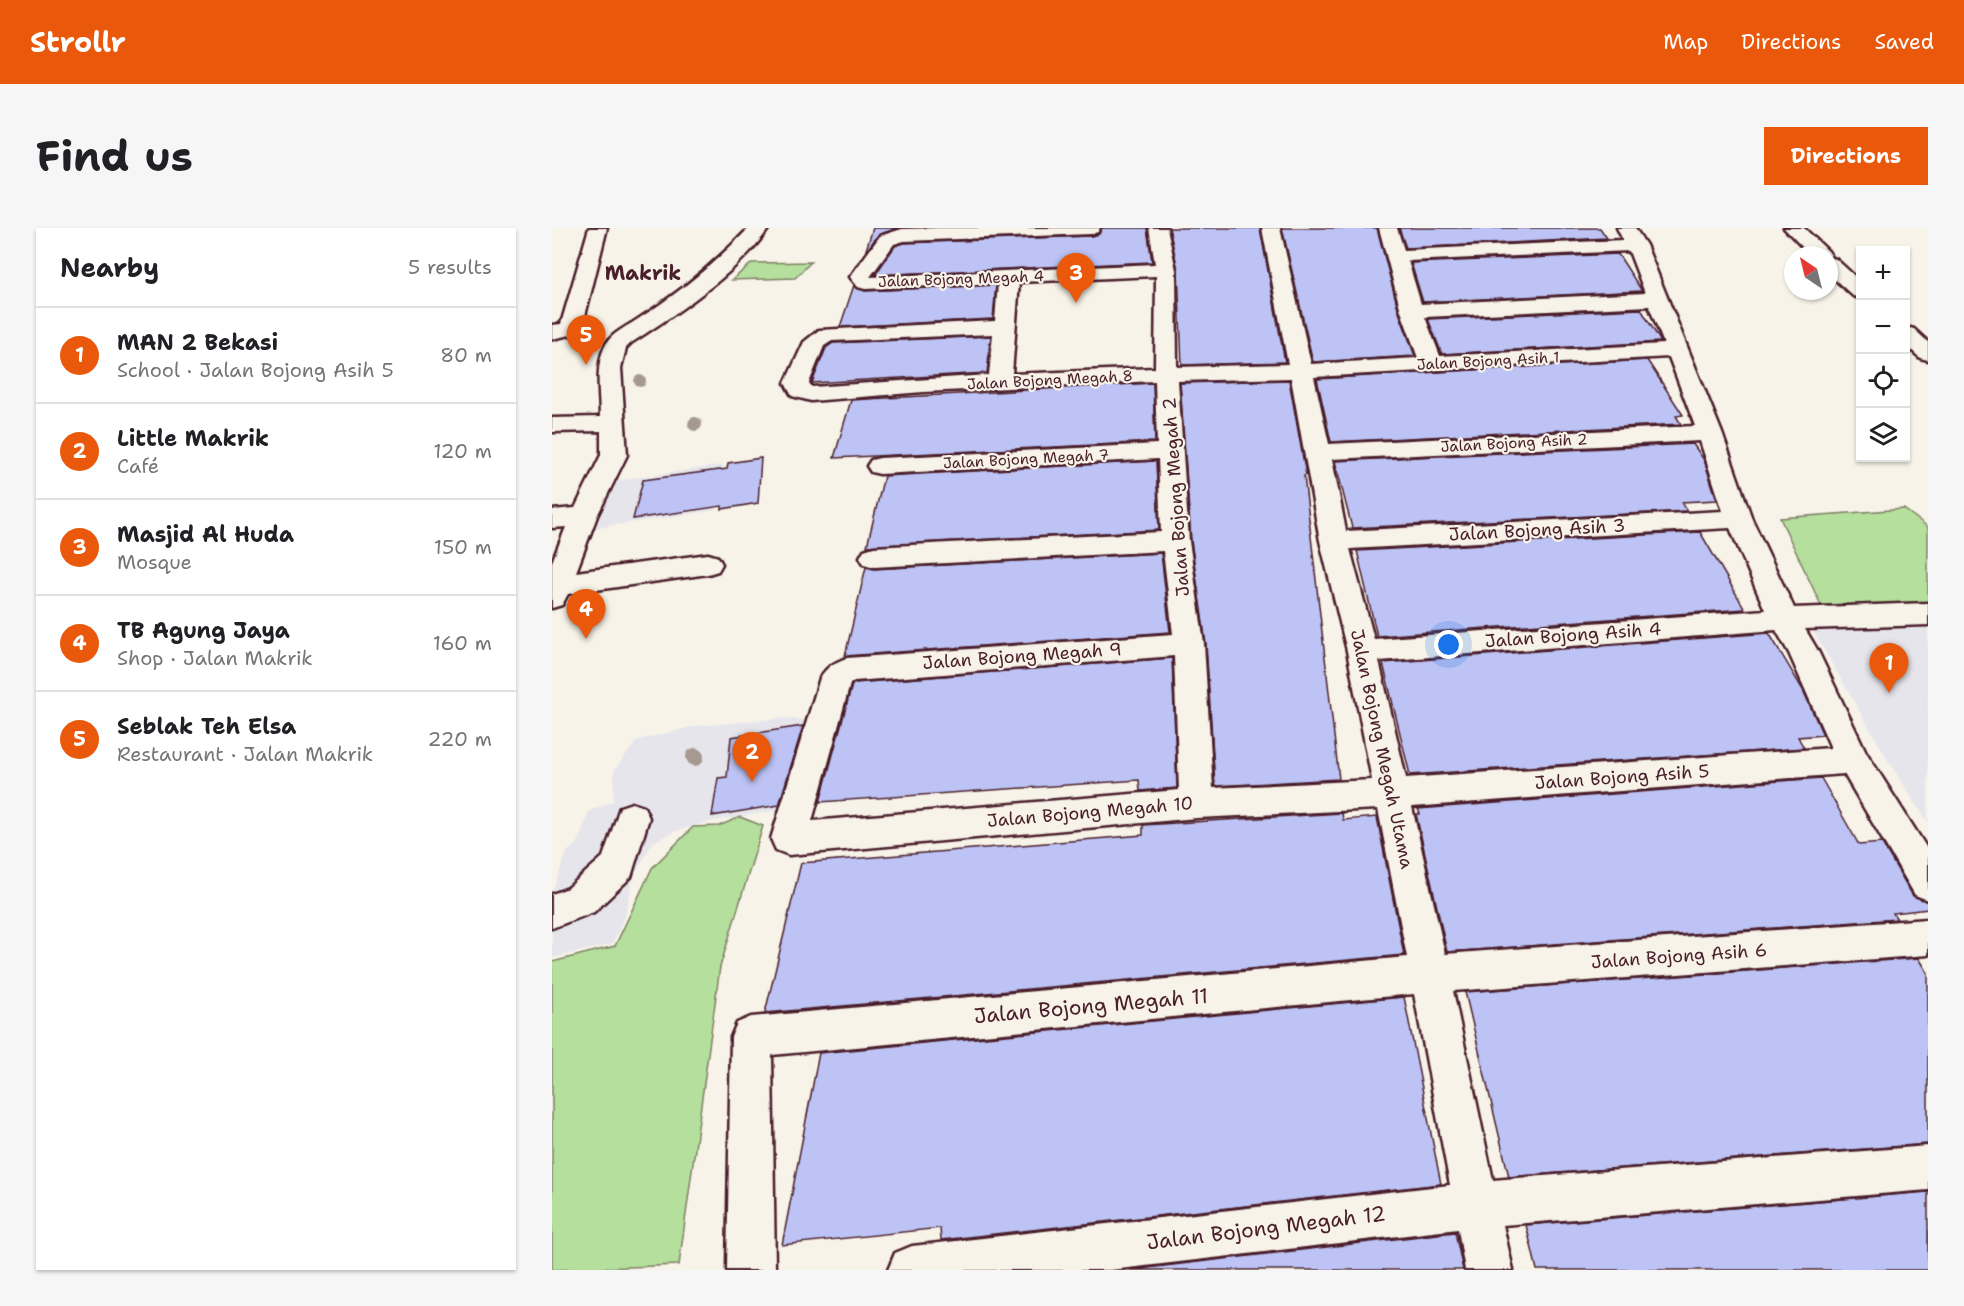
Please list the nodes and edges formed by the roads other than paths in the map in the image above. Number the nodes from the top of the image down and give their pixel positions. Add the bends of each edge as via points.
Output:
1 (598, 228) edge
2 (760, 228) edge
3 (1091, 228) edge
4 (1158, 228) edge
5 (1271, 228) edge
6 (1388, 228) edge
7 (1793, 228) edge
8 (1631, 236) edge
9 (1812, 246) edge
10 (1397, 256) junction
11 (1166, 270) junction
12 (1838, 271) edge
13 (1009, 278) junction
14 (1856, 288) edge
15 (1657, 299) junction
16 (1412, 311) junction
17 (1004, 327) junction
18 (552, 332) edge
19 (1910, 338) edge
20 (1676, 350) junction
21 (1928, 353) edge
22 (1432, 365) junction
23 (1301, 371) junction
24 (1166, 374) junction
25 (1000, 382) junction
26 (612, 424) junction
27 (552, 425) edge
28 (1710, 433) junction
29 (1171, 451) junction
30 (1318, 452) junction
31 (880, 466) dead end
32 (584, 516) junction
33 (552, 519) edge
34 (1739, 519) junction
35 (1175, 541) junction
36 (1334, 541) junction
37 (874, 557) dead end
38 (708, 564) dead end
39 (555, 591) edge
40 (1928, 614) edge
41 (1784, 619) junction
42 (1189, 644) junction
43 (1362, 651) junction
44 (1852, 760) junction
45 (1392, 794) junction
46 (1197, 803) junction
47 (632, 818) dead end
48 (789, 839) joint
49 (1928, 883) edge
50 (552, 911) edge
51 (1928, 937) edge
52 (1430, 974) junction
53 (1928, 1168) edge
54 (1477, 1204) junction
55 (751, 1270) edge
56 (912, 1270) edge
57 (1489, 1270) edge

1 - 18 street via 571,328
2 - 26 street via 724,264 615,347 610,369
3 - 13 street, Jalan Bojong Megah 4 via 902,235 887,240 860,277 865,283
4 - 11 street, Jalan Bojong Megah 2
5 - 23 street, Jalan Bojong Megah Utama
6 - 10 street
7 - 9 street
8 - 10 street
8 - 15 street
10 - 16 street
11 - 13 street, Jalan Bojong Megah 4
11 - 24 street, Jalan Bojong Megah 2
12 - 14 street
13 - 17 street
15 - 16 street
15 - 20 street
16 - 22 street
17 - 25 street
17 - 25 street, Jalan Bojong Megah 8 via 827,335 815,342 797,383 800,391 811,394
19 - 21 street
20 - 22 street, Jalan Bojong Asih 1
20 - 28 street
22 - 23 street, Jalan Bojong Asih 1
23 - 24 street, Jalan Bojong Megah 8
23 - 30 street, Jalan Bojong Megah Utama
24 - 25 street, Jalan Bojong Megah 8
24 - 29 street, Jalan Bojong Megah 2
26 - 27 street
26 - 32 street via 614,454
28 - 30 street, Jalan Bojong Asih 2
28 - 34 street
29 - 31 street, Jalan Bojong Megah 7
29 - 35 street, Jalan Bojong Megah 2
30 - 36 street, Jalan Bojong Megah Utama
32 - 33 street
32 - 39 street
34 - 36 street, Jalan Bojong Asih 3
34 - 41 street
35 - 37 street
35 - 42 street, Jalan Bojong Megah 2
36 - 43 street, Jalan Bojong Megah Utama
38 - 39 street
40 - 41 street, Jalan Bojong Asih 4
41 - 43 street, Jalan Bojong Asih 4
41 - 44 street via 1803,651
42 - 46 street, Jalan Bojong Megah 2
42 - 48 street, Jalan Bojong Megah 9 via 847,670 836,678
43 - 45 street, Jalan Bojong Megah Utama
44 - 45 street, Jalan Bojong Asih 5
44 - 49 street
45 - 46 street, Jalan Bojong Megah 10
45 - 52 street, Jalan Bojong Megah Utama
46 - 48 street, Jalan Bojong Megah 10
47 - 50 street via 618,866 581,900
51 - 52 street, Jalan Bojong Asih 6
52 - 54 street, Jalan Bojong Megah Utama
52 - 55 street, Jalan Bojong Megah 11 via 751,1037
53 - 54 street, Jalan Bojong Megah 12
54 - 56 street, Jalan Bojong Megah 12
54 - 57 street, Jalan Bojong Megah Utama

